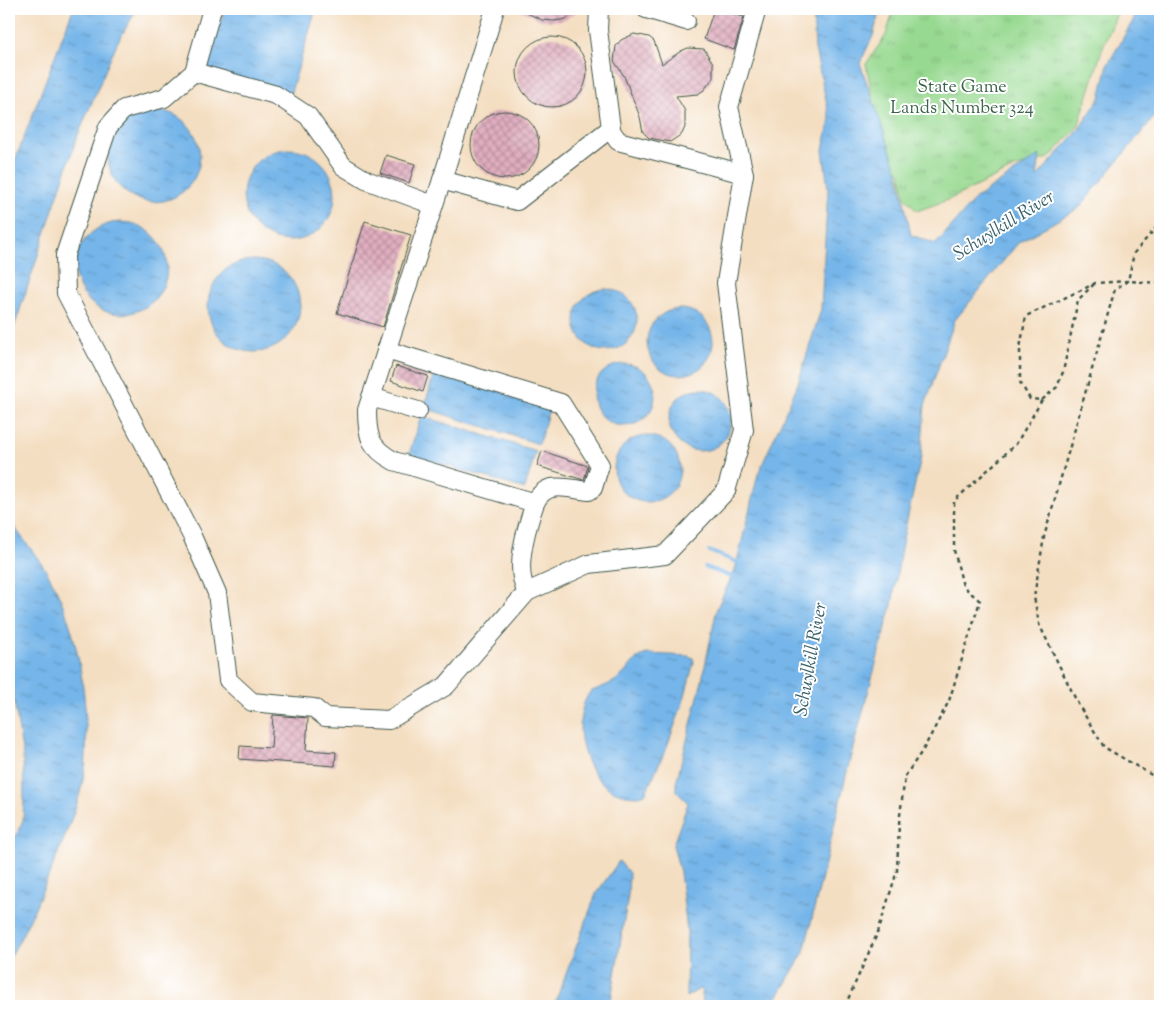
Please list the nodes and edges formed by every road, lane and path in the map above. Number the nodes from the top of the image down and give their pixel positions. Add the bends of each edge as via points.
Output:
1 (212, 9) edge
2 (495, 9) edge
3 (599, 9) edge
4 (646, 9) edge
5 (757, 9) edge
6 (686, 21) dead end
7 (194, 72) junction
8 (610, 129) junction
9 (744, 174) junction
10 (442, 180) junction
11 (433, 204) junction
12 (1160, 222) edge
13 (1128, 281) junction
14 (1160, 283) edge
15 (1094, 284) junction
16 (386, 350) junction
17 (371, 397) junction
18 (1042, 400) junction
19 (418, 411) dead end
20 (535, 503) junction
21 (526, 592) junction
22 (1160, 780) edge
23 (845, 1006) edge

1 - 7 lane
2 - 10 lane
3 - 8 lane via 598,30
4 - 6 lane
5 - 9 lane via 729,107
7 - 11 lane via 276,95 308,116 343,166 366,180
7 - 21 lane via 164,98 124,109 108,127 65,255 66,293 192,536 217,593 228,680 252,702 314,708 325,718 390,720 446,686
8 - 9 lane via 618,141
8 - 10 lane via 517,202
9 - 21 lane via 726,283 744,430 726,491 665,555 589,564
10 - 11 lane
11 - 16 lane
12 - 13 path via 1134,253
13 - 14 path
13 - 15 path
13 - 22 path via 1115,289 1097,344 1044,537 1034,597 1038,624 1078,704 1104,747
15 - 18 path via 1078,300 1057,387
15 - 18 path via 1026,316 1020,348 1020,382 1030,399
16 - 17 lane
16 - 20 lane via 561,403 600,465 593,488 588,491 549,487 539,493
17 - 19 lane
17 - 20 lane via 366,427 380,454
18 - 23 path via 1016,444 954,501 954,550 963,586 980,601 949,701 905,776 897,871 878,932
20 - 21 lane via 525,530 522,554 522,584

